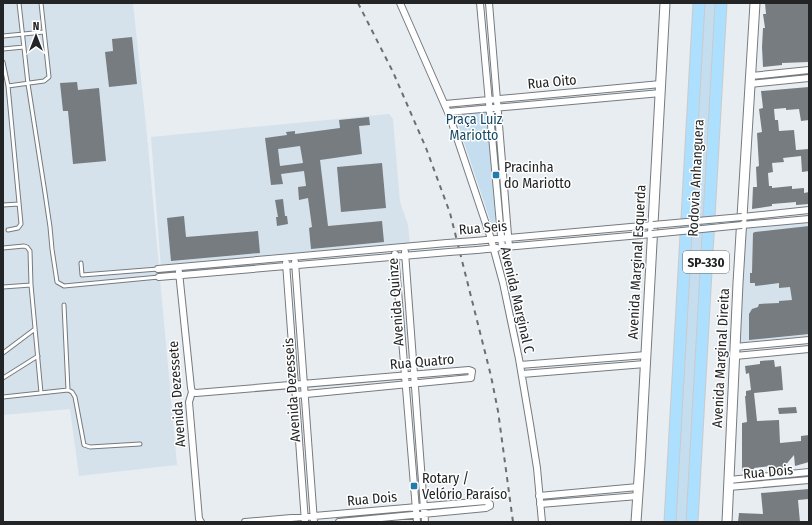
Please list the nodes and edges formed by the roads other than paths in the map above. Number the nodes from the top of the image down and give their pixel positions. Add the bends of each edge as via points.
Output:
1 (19, 3) edge
2 (41, 3) edge
3 (400, 3) edge
4 (480, 3) edge
5 (489, 3) edge
6 (665, 3) edge
7 (699, 3) edge
8 (721, 3) edge
9 (755, 3) edge
10 (44, 32) junction
11 (22, 34) junction
12 (3, 36) edge
13 (24, 47) junction
14 (3, 49) edge
15 (3, 62) edge
16 (809, 70) edge
17 (809, 78) edge
18 (751, 80) junction
19 (28, 84) junction
20 (8, 86) junction
21 (661, 88) junction
22 (497, 99) junction
23 (488, 100) junction
24 (445, 104) junction
25 (490, 108) junction
26 (498, 108) junction
27 (448, 112) junction
28 (19, 204) junction
29 (3, 206) edge
30 (809, 210) edge
31 (809, 218) edge
32 (742, 221) junction
33 (8, 230) dead end
34 (653, 230) junction
35 (501, 238) junction
36 (509, 238) junction
37 (491, 239) junction
38 (404, 247) junction
39 (502, 247) junction
40 (509, 247) junction
41 (3, 248) edge
42 (395, 248) junction
43 (493, 248) junction
44 (395, 256) junction
45 (405, 256) junction
46 (295, 257) junction
47 (285, 258) junction
48 (81, 263) dead end
49 (186, 266) junction
50 (286, 266) junction
51 (295, 266) junction
52 (179, 267) junction
53 (158, 269) joint
54 (187, 275) junction
55 (179, 276) junction
56 (159, 277) joint
57 (32, 285) junction
58 (3, 286) edge
59 (64, 305) dead end
60 (35, 329) junction
61 (809, 340) edge
62 (809, 349) edge
63 (735, 351) junction
64 (3, 353) edge
65 (38, 356) junction
66 (646, 359) junction
67 (520, 365) junction
68 (460, 371) junction
69 (522, 374) junction
70 (413, 375) junction
71 (405, 376) junction
72 (3, 378) edge
73 (460, 379) junction
74 (304, 384) junction
75 (406, 384) junction
76 (414, 384) junction
77 (295, 385) junction
78 (68, 390) junction
79 (192, 392) junction
80 (41, 393) junction
81 (296, 394) junction
82 (305, 394) junction
83 (3, 397) edge
84 (140, 444) dead end
85 (809, 472) edge
86 (809, 480) edge
87 (729, 483) junction
88 (638, 491) junction
89 (539, 496) junction
90 (540, 504) junction
91 (424, 506) junction
92 (415, 507) junction
93 (425, 514) junction
94 (416, 515) junction
95 (305, 519) edge
96 (314, 519) edge
97 (199, 521) edge
98 (244, 522) edge
99 (339, 522) edge
100 (417, 522) edge
101 (425, 522) edge
102 (542, 522) edge
103 (636, 522) edge
104 (670, 522) edge
105 (692, 522) edge
106 (727, 522) edge

1 - 11 lane
2 - 10 lane
3 - 24 street, Avenida Marginal C
4 - 23 street
5 - 22 street
6 - 21 main road, Avenida Marginal Esquerda
7 - 104 highway, Rodovia Anhanguera / SP-330
8 - 105 highway, Rodovia Anhanguera / SP-330
9 - 18 main road, Avenida Marginal Direita
10 - 11 lane
10 - 19 lane via 49,77 44,81
11 - 12 lane
11 - 13 lane
13 - 14 lane
13 - 19 lane
15 - 20 lane
16 - 18 street
17 - 18 street
18 - 32 main road, Avenida Marginal Direita
19 - 20 lane
19 - 56 lane via 57,282 64,286
20 - 28 lane
21 - 22 street, Rua Oito
21 - 26 street, Rua Oito
21 - 34 main road, Avenida Marginal Esquerda
22 - 23 street, Rua Oito
22 - 26 street
23 - 24 street, Rua Oito
23 - 25 street
24 - 27 street, Avenida Marginal C
25 - 26 street, Rua Oito
25 - 27 street, Rua Oito
25 - 35 street
26 - 36 street
27 - 37 street, Avenida Marginal C
28 - 29 lane
28 - 33 lane via 21,224 18,228
30 - 32 street, Rua Seis
31 - 32 street, Rua Seis
32 - 34 street, Rua Seis, bridge
32 - 63 main road, Avenida Marginal Direita
34 - 36 street, Rua Seis
34 - 40 street, Rua Seis
34 - 66 main road, Avenida Marginal Esquerda
35 - 36 street, Rua Seis
35 - 37 street, Rua Seis
35 - 39 street
36 - 40 street
37 - 38 street, Rua Seis, bridge
37 - 43 street, Avenida Marginal C
38 - 42 street, Rua Seis
38 - 45 street, Avenida Quinze
39 - 40 street, Rua Seis
39 - 43 street, Rua Seis
41 - 57 lane via 24,246 29,249
42 - 44 street, Avenida Quinze
42 - 46 street, Rua Seis
43 - 45 street, Rua Seis, bridge
43 - 67 street, Avenida Marginal C
44 - 45 street, Rua Seis
44 - 51 street, Rua Seis
44 - 71 street, Avenida Quinze
45 - 70 street, Avenida Quinze
46 - 47 street, Rua Seis
46 - 51 street, Avenida Dezesseis
47 - 49 street, Rua Seis
47 - 50 street, Avenida Dezesseis
48 - 53 lane via 82,275
49 - 52 street, Rua Seis
49 - 54 street
50 - 51 street, Rua Seis
50 - 54 street, Rua Seis
50 - 77 street, Avenida Dezesseis
51 - 74 street, Avenida Dezesseis
52 - 53 street, Rua Seis
52 - 55 street, Avenida Dezessete
54 - 55 street, Rua Seis
55 - 56 street, Rua Seis
55 - 79 street, Avenida Dezessete
57 - 58 lane
57 - 60 lane
59 - 78 lane
60 - 64 lane
60 - 65 lane
61 - 63 street
62 - 63 street
63 - 87 main road, Avenida Marginal Direita
65 - 72 lane
65 - 80 lane
66 - 67 street
66 - 69 street
66 - 88 main road, Avenida Marginal Esquerda
67 - 69 street, Avenida Marginal C
68 - 70 street, Rua Quatro
68 - 73 street
68 - 73 street, Rua Quatro via 472,371 471,378
69 - 89 street, Avenida Marginal C
70 - 71 street, Rua Quatro
70 - 76 street, Avenida Quinze
71 - 74 street, Rua Quatro
71 - 75 street, Avenida Quinze
73 - 76 street, Rua Quatro
74 - 77 street, Rua Quatro
74 - 82 street, Avenida Dezesseis
75 - 76 street, Rua Quatro
75 - 82 street, Rua Quatro
75 - 92 street, Avenida Quinze
76 - 91 street, Avenida Quinze
77 - 79 street, Rua Quatro
77 - 81 street, Avenida Dezesseis
78 - 80 lane
78 - 84 lane via 75,395 84,445 90,447
79 - 97 street, Avenida Dezessete via 189,402
80 - 83 lane
81 - 82 street, Rua Quatro
81 - 95 street, Avenida Dezesseis
82 - 96 street, Avenida Dezesseis
85 - 87 street, Rua Dois
86 - 87 street, Rua Dois
87 - 106 main road, Avenida Marginal Direita
88 - 89 street
88 - 90 street
88 - 103 main road, Avenida Marginal Esquerda
89 - 90 street, Avenida Marginal C
90 - 102 street, Avenida Marginal C
91 - 92 street, Rua Dois
91 - 93 street, Avenida Quinze
91 - 93 street, Rua Dois via 486,501 490,504 486,508
92 - 94 street, Avenida Quinze
92 - 96 street, Rua Dois
93 - 94 street, Rua Dois
93 - 101 street, Avenida Quinze
94 - 99 street, Rua Dois
94 - 100 street, Avenida Quinze
95 - 96 street, Rua Dois
95 - 98 street, Rua Dois

